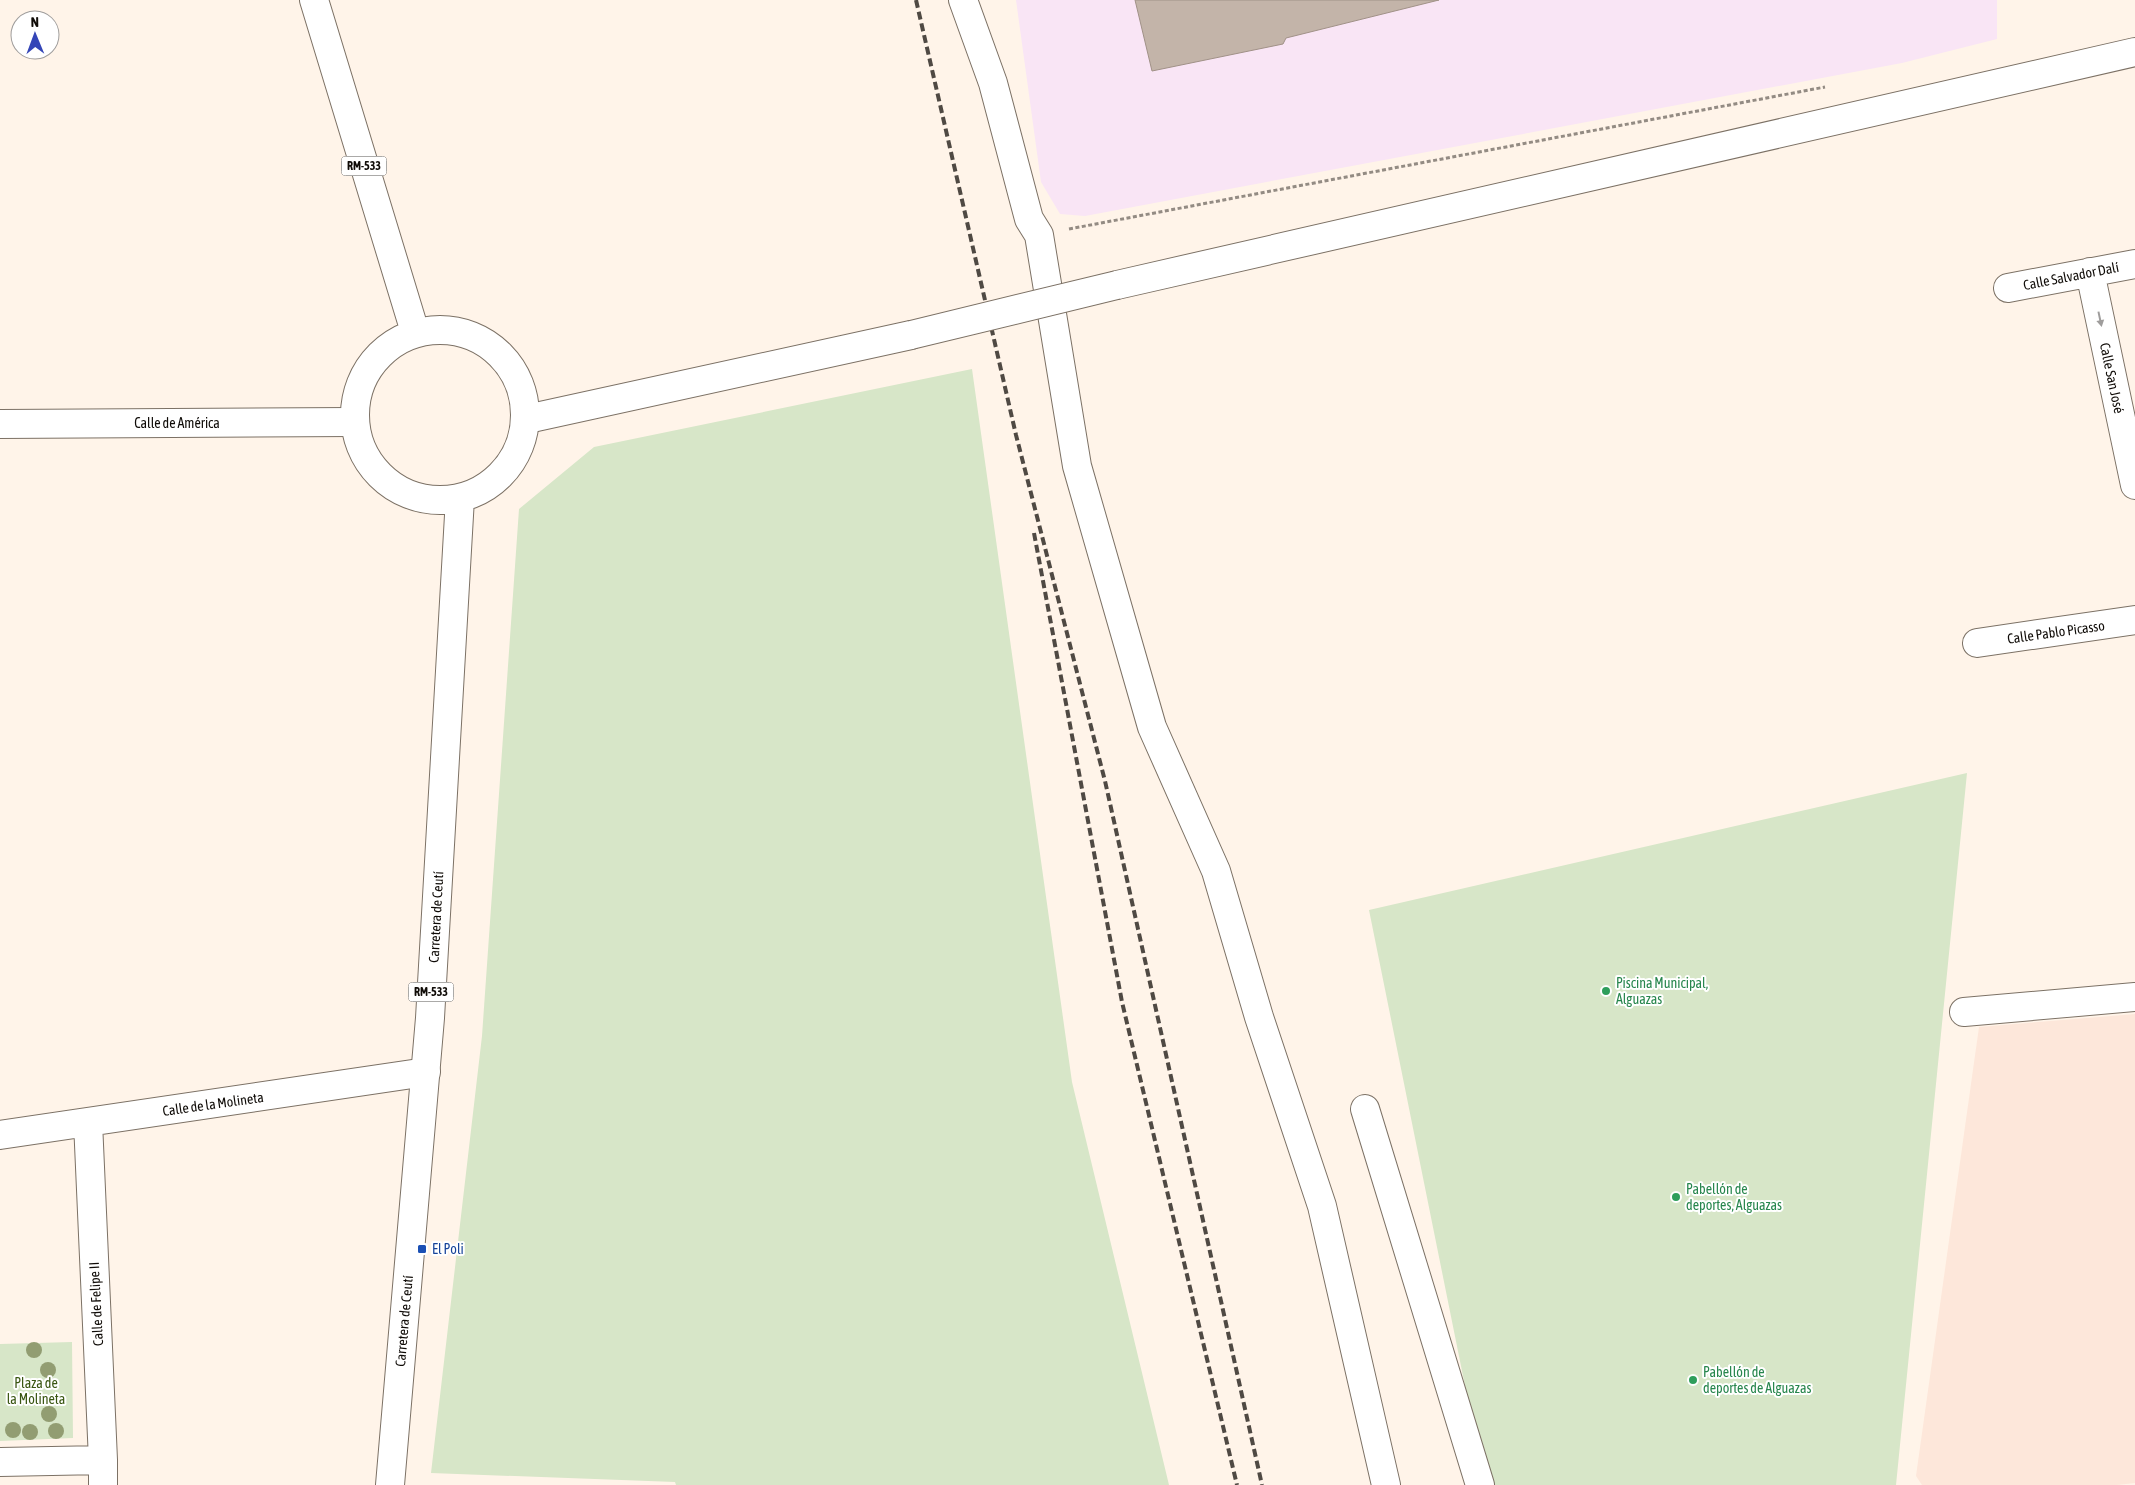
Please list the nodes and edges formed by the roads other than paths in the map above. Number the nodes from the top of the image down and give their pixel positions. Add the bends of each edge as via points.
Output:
1 (314, 0) edge
2 (963, 0) edge
3 (2135, 52) edge
4 (2135, 264) edge
5 (2090, 272) junction
6 (2008, 288) dead end
7 (414, 332) junction
8 (527, 418) junction
9 (353, 422) junction
10 (0, 424) edge
11 (2135, 485) edge
12 (460, 498) junction
13 (2135, 620) edge
14 (1978, 643) dead end
15 (2135, 997) edge
16 (1964, 1012) dead end
17 (426, 1072) junction
18 (1364, 1109) dead end
19 (88, 1122) junction
20 (0, 1135) edge
21 (0, 1462) edge
22 (103, 1472) edge
23 (390, 1485) edge
24 (1386, 1485) edge
25 (1480, 1485) edge

1 - 7 street, RM-533
2 - 24 street via 994,83 1029,219 1039,235 1077,466 1152,727 1216,871 1259,1017 1322,1206
3 - 8 street, bridge via 911,335
4 - 5 street, Calle Salvador Dalí
5 - 6 street, Calle Salvador Dalí
5 -> 11 street, Calle San José
7 - 8 street via 455,330 488,344 516,375
7 - 9 street via 372,362 356,393
8 - 12 street via 516,455 489,485
9 - 10 street, Calle de América
9 - 12 street via 364,456 398,490 422,499
12 - 17 street, Carretera de Ceutí / RM-533
13 - 14 street, Calle Pablo Picasso
15 - 16 street
17 - 19 street, Calle de la Molineta
17 - 23 street, Carretera de Ceutí / RM-533
18 - 25 street
19 - 20 street, Calle de la Molineta
19 - 22 street, Calle de Felipe II
21 - 22 street

